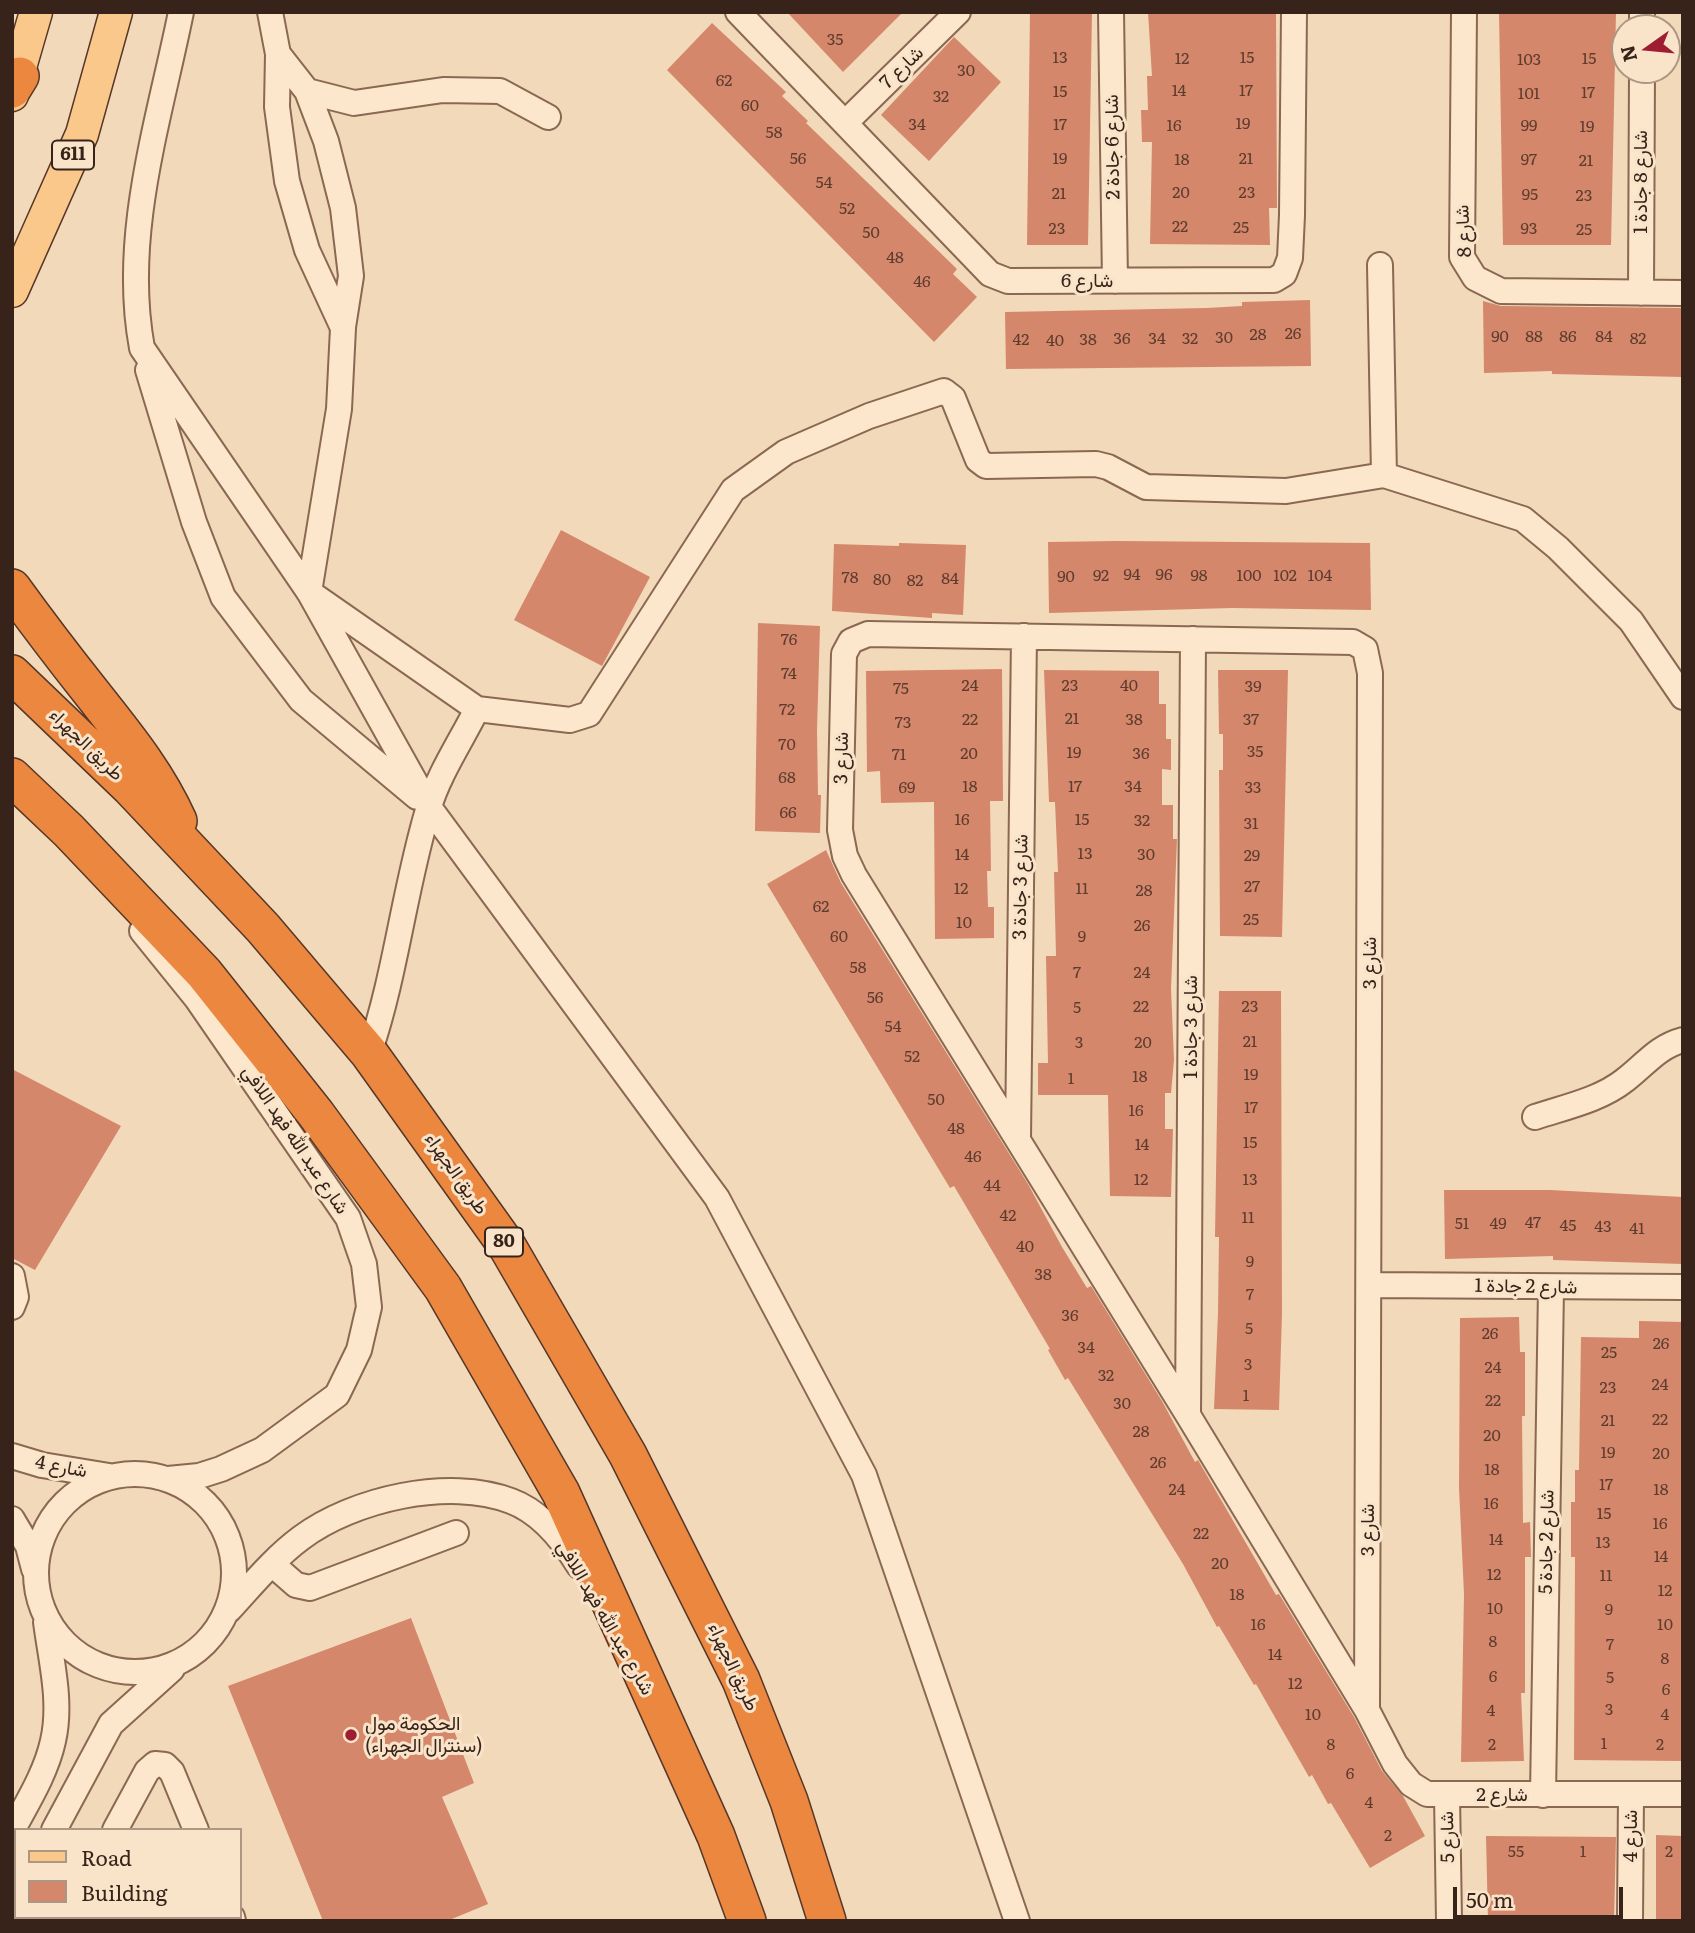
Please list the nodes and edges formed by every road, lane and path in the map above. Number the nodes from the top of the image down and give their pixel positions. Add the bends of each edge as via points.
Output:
1 (36, 12) edge
2 (116, 12) edge
3 (181, 12) edge
4 (270, 12) edge
5 (738, 12) edge
6 (958, 12) edge
7 (1111, 12) edge
8 (1294, 12) edge
9 (1464, 12) edge
10 (278, 54) junction
11 (1642, 84) edge
12 (15, 87) edge
13 (307, 91) junction
14 (548, 117) dead end
15 (845, 123) junction
16 (1380, 265) dead end
17 (1115, 281) junction
18 (12, 291) edge
19 (1640, 293) junction
20 (1683, 293) edge
21 (343, 328) junction
22 (142, 348) junction
23 (1384, 475) junction
24 (12, 589) edge
25 (309, 592) junction
26 (1024, 636) junction
27 (1193, 639) junction
28 (12, 674) edge
29 (1683, 697) edge
30 (477, 709) junction
31 (23, 787) edge
32 (429, 807) junction
33 (194, 854) junction
34 (1683, 1040) edge
35 (369, 1053) junction
36 (1535, 1117) dead end
37 (1017, 1138) junction
38 (12, 1276) edge
39 (1370, 1285) junction
40 (1683, 1287) edge
41 (1551, 1288) junction
42 (12, 1307) edge
43 (1188, 1415) junction
44 (12, 1456) edge
45 (109, 1476) junction
46 (168, 1479) junction
47 (12, 1519) edge
48 (456, 1533) dead end
49 (272, 1564) junction
50 (35, 1581) junction
51 (226, 1613) junction
52 (45, 1618) junction
53 (179, 1663) junction
54 (657, 1706) junction
55 (1367, 1710) junction
56 (1631, 1794) junction
57 (1683, 1794) edge
58 (1447, 1795) junction
59 (1543, 1795) junction
60 (55, 1828) edge
61 (117, 1828) edge
62 (195, 1828) edge
63 (12, 1831) edge
64 (747, 1921) edge
65 (827, 1921) edge
66 (1017, 1921) edge
67 (1449, 1921) edge
68 (1630, 1921) edge

1 - 12 main road
2 - 18 main road, 611 via 82,134
3 - 22 street via 137,226 134,308
4 - 10 street
5 - 15 street, شارع 6
6 - 15 street, شارع 7
7 - 17 street, شارع 6 جادة 2
8 - 17 street, شارع 6 via 1292,215 1290,258 1284,274 1274,280
9 - 19 street, شارع 8 via 1461,220 1466,268 1485,285 1501,291
10 - 13 street
10 - 21 street via 277,107 287,181 307,250
11 - 19 street, شارع 8 جادة 1
13 - 14 street via 354,103 443,90 500,91
13 - 21 street via 343,208 351,276
15 - 17 street, شارع 6 via 990,274 1000,279
16 - 23 street
19 - 20 street, شارع 8
21 - 25 street via 339,409
22 - 25 street
22 - 32 street via 194,522 223,597 301,699
23 - 29 street via 1523,519 1631,621
23 - 30 street via 1286,491 1146,487 1096,464 986,466 978,460 953,398 938,391 786,452 733,490 589,714 570,720
24 - 33 highway via 162,785
25 - 30 street
25 - 32 street
26 - 27 street, شارع 3
26 - 37 street, شارع 3 جادة 3
26 - 37 street, شارع 3 via 868,634 851,641 844,654 840,830 854,875
27 - 39 street, شارع 3 via 1353,642 1365,649 1370,673
27 - 43 street, شارع 3 جادة 1
28 - 33 highway, طريق الجهراء / 80
30 - 32 street
31 - 46 street, شارع عبد الله فهد اللافي via 198,999 348,1218 364,1264 369,1307 359,1350 337,1395 262,1450 199,1476
31 - 54 highway via 204,973 316,1114 443,1288 561,1493
32 - 35 street via 389,992
32 - 66 street via 717,1198 864,1475
33 - 35 highway, طريق الجهراء / 80
34 - 36 street via 1668,1044 1625,1080 1596,1097
35 - 65 highway, طريق الجهراء / 80 via 507,1246 628,1455 741,1680 789,1801
37 - 43 street, شارع 3
38 - 42 street via 16,1297
39 - 41 street, شارع 2 جادة 1
39 - 55 street, شارع 3
40 - 41 street, شارع 2 جادة 1
41 - 59 street, شارع 2 جادة 5
43 - 55 street, شارع 3
44 - 45 street, شارع 4
45 - 46 street via 139,1473
45 - 50 street via 78,1491 53,1515 38,1546
46 - 51 street via 196,1495 218,1518 232,1549 234,1581
47 - 50 street via 28,1546
48 - 49 street via 310,1588 296,1585
49 - 51 street, شارع عبد الله فهد اللافي
49 - 54 street, شارع عبد الله فهد اللافي via 302,1537 350,1510 399,1495 471,1492 511,1501 564,1540
50 - 52 street
51 - 53 street via 215,1633
52 - 53 street via 63,1643 88,1662 108,1669 149,1673
52 - 63 street via 56,1694 53,1742
53 - 60 street via 111,1724
54 - 64 highway via 716,1836
55 - 58 street, شارع 2 via 1395,1764 1411,1784 1427,1794
56 - 57 street, شارع 2
56 - 59 street, شارع 2
56 - 68 street, شارع 4
58 - 59 street, شارع 2
58 - 67 street, شارع 5
61 - 62 street via 155,1764 172,1772

